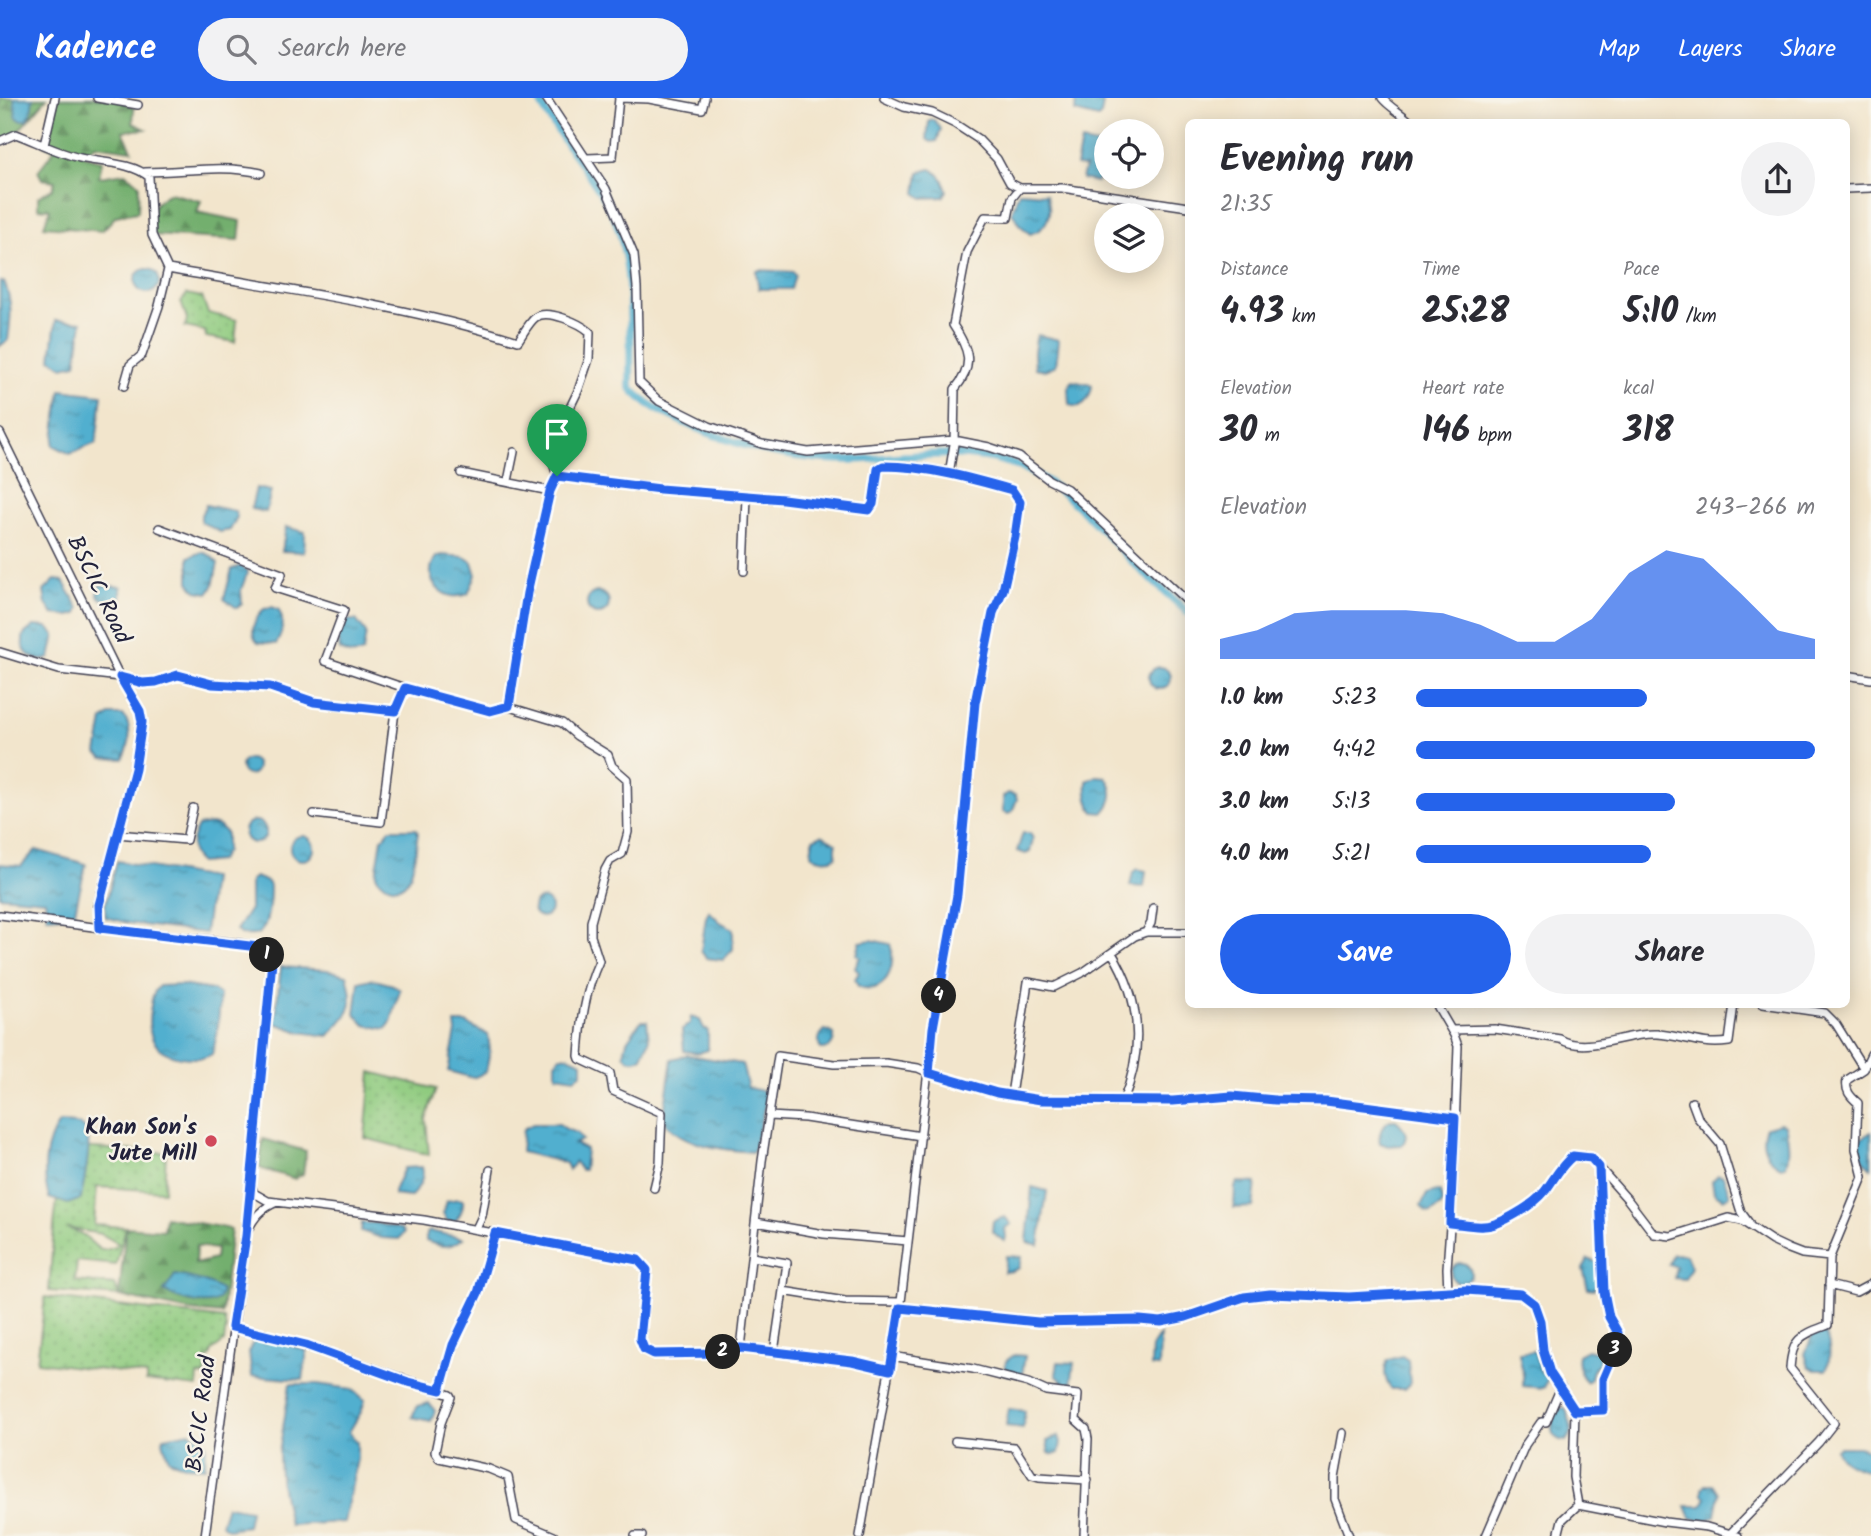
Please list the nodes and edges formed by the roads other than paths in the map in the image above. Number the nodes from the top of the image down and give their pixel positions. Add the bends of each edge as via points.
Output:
1 (55, 98) edge
2 (97, 98) edge
3 (545, 98) edge
4 (705, 98) edge
5 (884, 98) edge
6 (1382, 98) edge
7 (138, 105) dead end
8 (1407, 119) edge
9 (0, 141) edge
10 (44, 145) junction
11 (587, 158) junction
12 (144, 172) junction
13 (261, 173) dead end
14 (1020, 188) junction
15 (1871, 188) edge
16 (1850, 189) edge
17 (1185, 207) edge
18 (168, 269) junction
19 (124, 386) dead end
20 (0, 433) edge
21 (954, 442) junction
22 (514, 452) dead end
23 (461, 473) dead end
24 (949, 474) junction
25 (557, 476) junction
26 (508, 481) junction
27 (550, 491) junction
28 (747, 497) junction
29 (159, 527) dead end
30 (744, 571) dead end
31 (1185, 599) edge
32 (0, 652) edge
33 (1850, 676) edge
34 (120, 677) junction
35 (1871, 679) edge
36 (405, 688) junction
37 (509, 706) junction
38 (395, 711) junction
39 (193, 808) dead end
40 (314, 814) dead end
41 (117, 834) junction
42 (1153, 908) dead end
43 (0, 915) edge
44 (100, 928) junction
45 (1146, 932) junction
46 (1185, 932) edge
47 (1112, 953) junction
48 (1438, 1008) edge
49 (1733, 1008) edge
50 (1791, 1008) edge
51 (1451, 1030) junction
52 (1871, 1054) edge
53 (1864, 1069) junction
54 (929, 1073) junction
55 (1011, 1095) junction
56 (1123, 1101) junction
57 (1692, 1102) dead end
58 (769, 1116) junction
59 (1455, 1118) junction
60 (921, 1136) junction
61 (1599, 1167) junction
62 (490, 1170) dead end
63 (250, 1181) junction
64 (654, 1188) dead end
65 (277, 1202) junction
66 (756, 1222) junction
67 (1450, 1223) junction
68 (476, 1229) junction
69 (1756, 1232) junction
70 (495, 1233) junction
71 (246, 1236) junction
72 (908, 1241) junction
73 (752, 1257) junction
74 (1830, 1257) junction
75 (1871, 1284) edge
76 (1829, 1285) junction
77 (783, 1291) junction
78 (1448, 1291) junction
79 (900, 1305) junction
80 (232, 1327) junction
81 (741, 1348) junction
82 (774, 1352) junction
83 (891, 1356) junction
84 (890, 1370) junction
85 (1561, 1387) junction
86 (440, 1390) junction
87 (1575, 1411) junction
88 (1343, 1433) dead end
89 (955, 1441) dead end
90 (1087, 1480) junction
91 (1578, 1505) junction
92 (1728, 1535) edge
93 (205, 1536) edge
94 (554, 1536) edge
95 (635, 1536) edge
96 (642, 1536) edge
97 (860, 1536) edge
98 (1084, 1536) edge
99 (1349, 1536) edge
100 (1486, 1536) edge
101 (1558, 1536) edge
102 (1738, 1536) edge

1 - 10 street
2 - 7 street
3 - 11 street
4 - 11 street via 702,109 696,109 619,98 613,157
5 - 14 street via 932,113 978,139 997,159 1010,183
6 - 8 street
9 - 10 street via 16,134
10 - 12 street
11 - 21 street via 617,210 634,255 639,382 659,401 709,426 762,444 808,452
12 - 13 street via 222,167
12 - 18 street via 149,177 152,234
14 - 17 street via 1062,188
14 - 21 street via 1012,198 1008,218 985,217 967,252 953,325 969,360 955,389
15 - 16 street
18 - 19 street via 142,355 130,365
18 - 25 street via 393,308 518,341 536,317 571,319 590,332 591,343 578,391 559,428 552,460
20 - 34 street, BSCIC Road
21 - 24 street
21 - 31 street via 1019,457 1067,489
22 - 26 street
23 - 26 street
24 - 28 street via 914,466 883,466 878,469 869,510
24 - 54 street via 1012,490 1020,502 975,703 957,895
25 - 27 street
25 - 28 street
26 - 27 street
27 - 37 street
28 - 30 street
29 - 36 street via 282,574 275,588 344,610 325,662
32 - 34 street via 60,670
33 - 35 street
34 - 38 street via 143,683 178,675 212,684 270,687 314,702
34 - 41 street, BSCIC Road via 142,722
36 - 37 street via 490,711
36 - 38 street
37 - 64 street via 562,723 608,755 612,766 627,779 628,832 622,854 605,870 591,922 600,961 590,981 579,1056 610,1073 613,1091 662,1113
38 - 40 street via 381,822
39 - 41 street via 186,840
41 - 44 street, BSCIC Road via 99,905
42 - 45 street
43 - 44 street
44 - 63 street, BSCIC Road via 258,947 272,961
45 - 46 street
45 - 47 street
47 - 55 street via 1054,987 1028,982
47 - 56 street via 1133,996 1138,1033 1136,1059
48 - 51 street
49 - 51 street via 1729,1042 1709,1044 1656,1034 1580,1046 1495,1029
50 - 53 street via 1825,1013
51 - 59 street via 1458,1046
52 - 53 street
53 - 74 street via 1847,1080 1845,1087 1858,1103 1856,1149 1863,1177
54 - 55 street
54 - 58 street via 886,1063 834,1064 778,1056
54 - 60 street
55 - 56 street
56 - 59 street via 1232,1096 1326,1101
57 - 69 street via 1698,1118 1720,1144 1741,1212
58 - 60 street
58 - 66 street
59 - 67 street
60 - 72 street
61 - 67 street via 1591,1158 1573,1156 1531,1205 1486,1227
61 - 69 street via 1654,1234 1671,1236 1728,1218 1742,1221
61 - 87 street via 1604,1292 1618,1333 1603,1379 1603,1410
62 - 68 street
63 - 65 street via 261,1199
63 - 71 street, BSCIC Road
65 - 68 street
65 - 71 street via 263,1209
66 - 72 street
66 - 73 street
67 - 78 street
68 - 70 street
69 - 74 street via 1802,1254
70 - 81 street via 638,1260 647,1270 640,1339 644,1349 654,1354
70 - 86 street via 478,1293 453,1345
71 - 80 street, BSCIC Road
72 - 79 street
73 - 77 street via 787,1263
73 - 81 street
74 - 76 street
75 - 76 street via 1856,1292
76 - 92 street via 1828,1325 1805,1333 1791,1349 1790,1368 1834,1423
77 - 79 street
77 - 82 street
78 - 79 street via 1349,1297 1270,1294 1244,1297 1161,1322 1038,1322
78 - 85 street via 1521,1294 1534,1304 1546,1362
79 - 83 street
80 - 86 street via 306,1345
80 - 93 street, BSCIC Road
81 - 82 street
82 - 84 street
83 - 84 street
83 - 90 street via 972,1368 1046,1391 1077,1395 1076,1420 1086,1429 1088,1439
84 - 97 street
85 - 87 street
85 - 100 street via 1546,1422 1541,1422 1525,1445
86 - 94 street via 451,1397 435,1452 439,1458 508,1477 516,1520
87 - 91 street via 1573,1477
88 - 99 street via 1335,1499
89 - 90 street via 1014,1447 1032,1475
90 - 98 street
91 - 92 street via 1707,1527
91 - 101 street via 1562,1520
92 - 102 street
95 - 96 street

